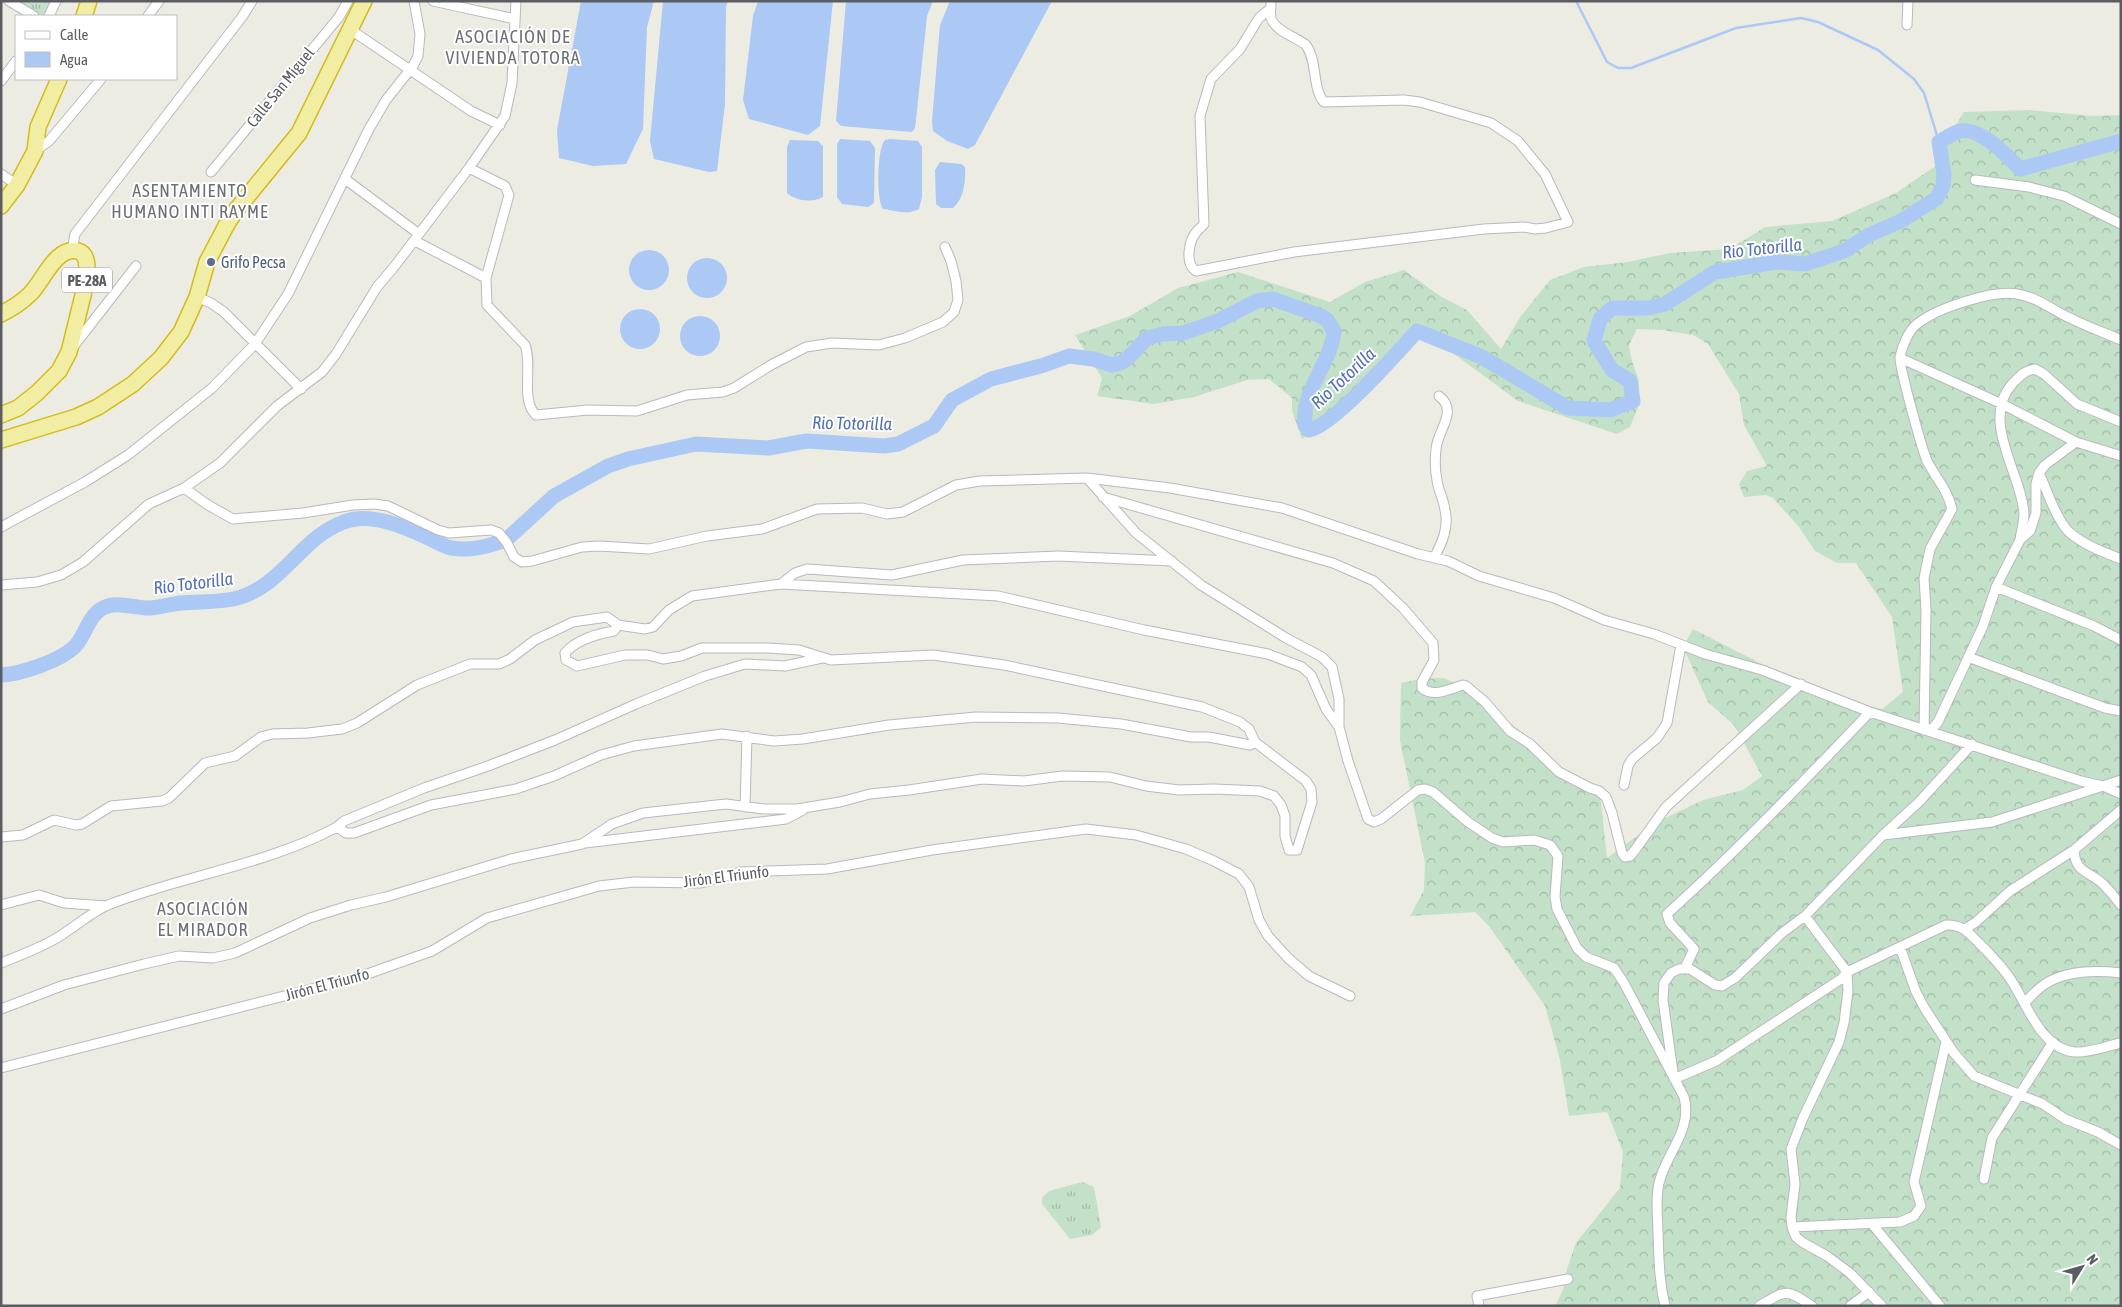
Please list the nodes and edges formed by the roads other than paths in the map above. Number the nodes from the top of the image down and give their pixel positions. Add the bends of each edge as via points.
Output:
1 (8, 1) edge
2 (56, 1) edge
3 (90, 1) edge
4 (159, 1) edge
5 (252, 1) edge
6 (348, 1) edge
7 (364, 1) edge
8 (414, 1) edge
9 (433, 1) edge
10 (516, 1) edge
11 (1908, 1) edge
12 (1271, 5) edge
13 (32, 15) edge
14 (49, 15) edge
15 (84, 15) edge
16 (149, 15) edge
17 (515, 19) junction
18 (1907, 25) dead end
19 (350, 30) junction
20 (15, 62) edge
21 (411, 69) junction
22 (59, 80) edge
23 (100, 80) edge
24 (1, 81) edge
25 (500, 125) junction
26 (35, 150) junction
27 (469, 168) junction
28 (211, 172) dead end
29 (1, 174) edge
30 (345, 179) junction
31 (1975, 180) dead end
32 (17, 184) junction
33 (1, 206) edge
34 (2121, 224) edge
35 (417, 237) junction
36 (945, 247) dead end
37 (72, 251) junction
38 (136, 266) dead end
39 (486, 278) junction
40 (197, 297) junction
41 (1, 314) edge
42 (2121, 340) edge
43 (255, 344) junction
44 (69, 352) junction
45 (1900, 358) junction
46 (301, 389) junction
47 (1439, 396) dead end
48 (30, 399) junction
49 (1, 404) edge
50 (2002, 404) junction
51 (1, 415) edge
52 (2121, 422) edge
53 (1, 440) edge
54 (2076, 442) junction
55 (2121, 456) edge
56 (2039, 474) junction
57 (1087, 478) junction
58 (184, 488) junction
59 (1103, 497) junction
60 (1, 527) edge
61 (2020, 540) junction
62 (1434, 558) junction
63 (2121, 559) edge
64 (1172, 561) junction
65 (781, 584) junction
66 (1, 585) edge
67 (1996, 587) junction
68 (618, 625) junction
69 (2121, 640) edge
70 (1681, 645) junction
71 (1968, 657) junction
72 (822, 658) junction
73 (1801, 684) junction
74 (2121, 711) edge
75 (1870, 712) junction
76 (1339, 727) junction
77 (1924, 730) junction
78 (747, 736) junction
79 (1255, 742) junction
80 (1972, 744) junction
81 (2121, 780) edge
82 (1624, 785) dead end
83 (2103, 786) junction
84 (2121, 794) edge
85 (745, 807) junction
86 (809, 807) junction
87 (2121, 810) edge
88 (337, 826) junction
89 (1883, 835) junction
90 (1, 838) edge
91 (582, 844) junction
92 (2074, 850) junction
93 (1, 905) edge
94 (2121, 905) edge
95 (106, 906) junction
96 (1805, 916) junction
97 (1965, 929) junction
98 (1900, 947) junction
99 (1, 962) edge
100 (1685, 968) junction
101 (1847, 972) junction
102 (2121, 973) edge
103 (1350, 996) dead end
104 (2024, 1003) junction
105 (1, 1009) edge
106 (1946, 1042) junction
107 (2052, 1042) junction
108 (2121, 1043) edge
109 (1, 1068) edge
110 (1674, 1079) junction
111 (2020, 1094) junction
112 (2121, 1145) edge
113 (1984, 1179) dead end
114 (1872, 1224) junction
115 (1792, 1227) junction
116 (1568, 1279) dead end
117 (1869, 1292) junction
118 (1479, 1306) edge
119 (1665, 1306) edge
120 (1759, 1306) edge
121 (1812, 1306) edge
122 (1850, 1306) edge
123 (1881, 1306) edge
124 (1940, 1306) edge

1 - 13 street
2 - 14 street
3 - 15 highway
4 - 16 street
5 - 37 street via 76,234
6 - 28 street, Calle San Miguel via 339,17
7 - 19 highway
8 - 21 street via 420,41 418,56
9 - 17 street
10 - 17 street
11 - 18 street
12 - 12 street via 1240,49 1211,79 1200,116 1204,224 1190,246 1193,269 1294,252 1484,229 1546,228 1568,222 1545,174 1518,141 1496,126 1420,102 1324,102 1319,97 1310,50 1275,24
17 - 25 street via 512,83
19 - 21 street
19 - 40 highway via 299,133 227,224 207,262
20 - 24 street
21 - 25 street via 471,111
21 - 30 street via 382,107 358,148
22 - 26 highway via 38,127
23 - 26 street via 49,141
25 - 27 street
26 - 32 highway
27 - 35 street
27 - 39 street via 505,186 509,195
29 - 32 street
30 - 35 street
30 - 43 street via 288,294
31 - 34 street via 2029,187 2064,196
32 - 33 highway
35 - 39 street
35 - 46 street via 377,287 336,354 322,372
36 - 39 street via 958,300 954,312 943,322 906,338 879,345 832,343 806,347 734,388 687,395 637,411 588,410 536,415 528,404 528,353 520,337 487,305
37 - 41 highway, PE-28A via 54,261 31,293
37 - 44 highway, PE-28A via 83,254 88,268
38 - 44 street
40 - 43 street via 224,312
40 - 53 highway via 181,332 162,358 133,384 76,417
42 - 45 street via 2036,300 2017,294 2001,294 1967,300 1922,321 1910,331
43 - 46 street
43 - 60 street via 212,388 128,455
44 - 48 highway, PE-28A via 59,371
45 - 50 street
45 - 77 street via 1927,462 1949,496 1952,509 1930,548 1924,578
46 - 58 street via 277,406 220,463
47 - 62 street via 1447,405 1447,414 1436,447 1436,480 1446,510 1446,522 1442,542
48 - 49 highway
48 - 51 highway
50 - 52 street via 2008,388 2024,371 2035,369 2077,404
50 - 54 street
50 - 61 street via 2001,427 2007,457 2024,514
54 - 55 street
54 - 56 street via 2045,465
56 - 61 street via 2036,513 2030,531
56 - 63 street via 2069,532 2088,545
57 - 58 street via 980,481 956,486 903,512 887,514 862,508 817,509 762,530 707,536 649,549 582,547 522,562 514,557 499,533 492,530 449,533 388,506 353,505 233,519
57 - 59 street
57 - 62 street via 1170,488 1282,508
58 - 66 street via 149,504 83,562 61,574 37,582
59 - 64 street via 1136,533
59 - 73 street via 1333,563 1374,581 1404,608 1433,643 1434,660 1422,688 1437,693 1466,686 1510,731 1544,756 1559,772 1599,791 1606,797 1625,857 1635,850 1666,807
61 - 67 street
62 - 70 street
64 - 65 street via 1058,556 963,560 892,575 807,569 795,573
64 - 76 street via 1201,584 1322,657 1332,667 1339,699
65 - 68 street via 692,596 669,610 653,627
65 - 76 street via 998,596 1144,630 1268,654 1302,667 1311,675 1326,709
67 - 69 street
67 - 71 street
68 - 72 street via 614,630 592,635 569,648 564,653 566,660 577,666 625,655 662,659 702,648 800,650
68 - 90 street via 607,617 573,622 535,640 499,664 470,664 417,685 342,729 261,737 235,756 205,762 162,801 111,806 82,824 54,820 23,835
70 - 73 street
70 - 82 street via 1667,723 1657,738 1632,759
71 - 74 street
71 - 77 street via 1938,722 1933,728
72 - 79 street via 933,656 1004,665 1202,707 1240,722 1249,729
72 - 88 street via 785,666 745,664 705,676 556,740 394,800
73 - 75 street
75 - 77 street
75 - 100 street via 1796,790 1668,914 1670,923 1694,949
76 - 110 street via 1368,819 1374,822 1381,819 1418,790 1425,789 1434,792 1487,836 1503,842 1534,840 1550,845 1556,851 1557,909 1577,948 1586,957 1614,968 1632,996
77 - 80 street
78 - 79 street via 774,741 803,739 889,725 976,716 1058,718 1121,724 1250,745
78 - 85 street
78 - 88 street via 722,734 634,746 601,755 516,789 431,805 354,833 346,833
79 - 86 street via 1306,781 1311,789 1312,802 1297,850 1289,850 1286,844 1285,816 1274,796 1260,791 1214,788 1179,790 1110,777 1062,776 1024,781 982,779 870,794
80 - 83 street
80 - 89 street via 1919,802
81 - 83 street
83 - 84 street
83 - 89 street via 1992,822
85 - 86 street
85 - 91 street via 726,804 643,813 612,824
86 - 91 street via 786,819
87 - 92 street
88 - 95 street via 268,857
89 - 96 street
91 - 105 street via 511,859 386,898 351,905 310,918 235,953 213,958 179,956 144,964 64,985
92 - 94 street via 2079,868 2104,885
92 - 97 street via 2010,891
93 - 95 street via 39,895 64,903
95 - 99 street via 60,937
96 - 100 street via 1782,933 1736,978 1722,986
96 - 101 street
97 - 98 street via 1955,924 1946,925
97 - 104 street via 1991,954
98 - 101 street
98 - 106 street via 1920,999
100 - 110 street via 1671,973 1664,983 1662,1000
101 - 110 street via 1716,1061
101 - 115 street via 1848,991 1839,1042 1791,1149 1795,1184
102 - 104 street via 2068,974 2045,984
103 - 109 street, Jirón El Triunfo via 1309,976 1288,958 1268,936 1259,920 1249,887 1239,874 1186,849 1136,835 1086,830 932,850 834,868 740,872 701,882 634,882 599,886 487,918 432,951 359,977
104 - 107 street
106 - 111 street via 1974,1076
106 - 114 street via 1914,1182 1921,1206 1914,1216 1900,1222
107 - 108 street via 2076,1052
107 - 111 street
110 - 119 street via 1687,1109 1686,1121 1675,1148 1664,1164 1655,1201 1659,1270
111 - 112 street
111 - 113 street via 1992,1138
114 - 115 street
114 - 124 street
115 - 117 street via 1802,1242 1850,1273
116 - 118 street via 1477,1296
117 - 122 street
117 - 123 street
120 - 121 street via 1786,1292

